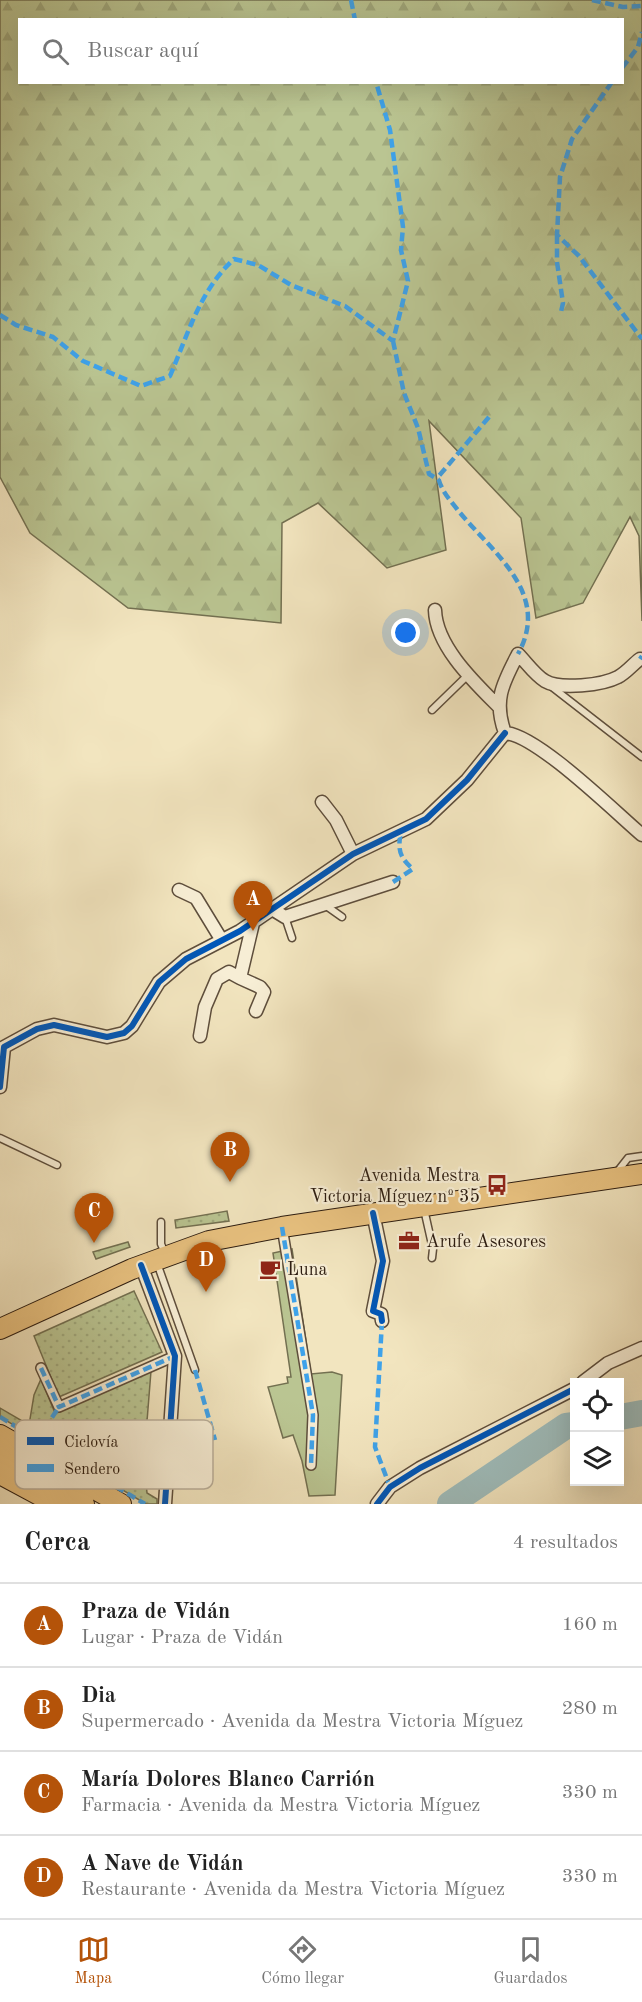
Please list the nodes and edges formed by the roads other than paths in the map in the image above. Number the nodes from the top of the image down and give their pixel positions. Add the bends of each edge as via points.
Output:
1 (435, 610) dead end
2 (639, 659) dead end
3 (469, 675) junction
4 (545, 681) junction
5 (498, 706) junction
6 (432, 710) dead end
7 (505, 734) junction
8 (642, 757) edge
9 (322, 802) dead end
10 (642, 835) edge
11 (352, 854) junction
12 (393, 882) dead end
13 (178, 890) dead end
14 (325, 904) junction
15 (272, 909) junction
16 (285, 917) junction
17 (342, 917) dead end
18 (253, 923) junction
19 (292, 938) dead end
20 (221, 939) junction
21 (240, 978) junction
22 (256, 1011) dead end
23 (200, 1036) dead end
24 (1, 1048) edge
25 (0, 1087) edge
26 (0, 1138) edge
27 (642, 1156) edge
28 (57, 1165) dead end
29 (642, 1174) edge
30 (612, 1178) junction
31 (423, 1206) junction
32 (373, 1213) junction
33 (162, 1222) dead end
34 (282, 1227) junction
35 (432, 1258) dead end
36 (154, 1260) junction
37 (382, 1321) dead end
38 (0, 1329) edge
39 (642, 1348) edge
40 (175, 1356) junction
41 (41, 1368) dead end
42 (195, 1370) dead end
43 (589, 1378) edge
44 (570, 1391) edge
45 (171, 1420) edge
46 (0, 1435) edge
47 (15, 1444) edge
48 (0, 1455) edge
49 (15, 1463) edge
50 (311, 1465) dead end
51 (0, 1474) edge
52 (15, 1482) edge
53 (28, 1489) edge
54 (60, 1489) edge
55 (64, 1489) edge
56 (95, 1489) edge
57 (166, 1489) edge
58 (56, 1504) edge
59 (84, 1504) edge
60 (97, 1504) edge
61 (121, 1504) edge
62 (165, 1504) edge
63 (377, 1504) edge

1 - 3 street via 442,637
2 - 4 street via 606,682 569,685
3 - 5 street
3 - 6 lane
4 - 5 street via 518,654
4 - 8 lane
5 - 7 street
7 - 10 street via 524,739 559,764
7 - 11 street via 467,780 426,819
9 - 11 street via 336,820
11 - 15 street
12 - 14 street
13 - 20 street via 196,898
14 - 16 street
14 - 17 lane
15 - 16 street
15 - 18 street
16 - 19 lane
18 - 20 street
18 - 21 street
20 - 24 street via 186,959 159,982 124,1033 107,1037 54,1025 37,1029
21 - 22 street via 264,992
21 - 23 street via 229,972 217,979 205,1007
24 - 25 street
26 - 28 lane
27 - 30 lane via 628,1158
29 - 30 main road
30 - 31 main road
31 - 32 main road
31 - 35 lane
32 - 34 main road
32 - 37 street via 383,1261 373,1311 381,1314
33 - 36 lane via 162,1244
34 - 36 main road via 209,1241
34 - 50 street via 313,1415
36 - 38 main road
36 - 40 street
36 - 42 lane via 190,1344
39 - 43 street via 608,1363
40 - 41 street via 59,1407
40 - 45 street
44 - 63 street via 420,1468 390,1487
46 - 47 main road
48 - 49 main road
51 - 52 main road
53 - 58 main road
54 - 59 main road
55 - 60 main road
56 - 61 main road
57 - 62 street

